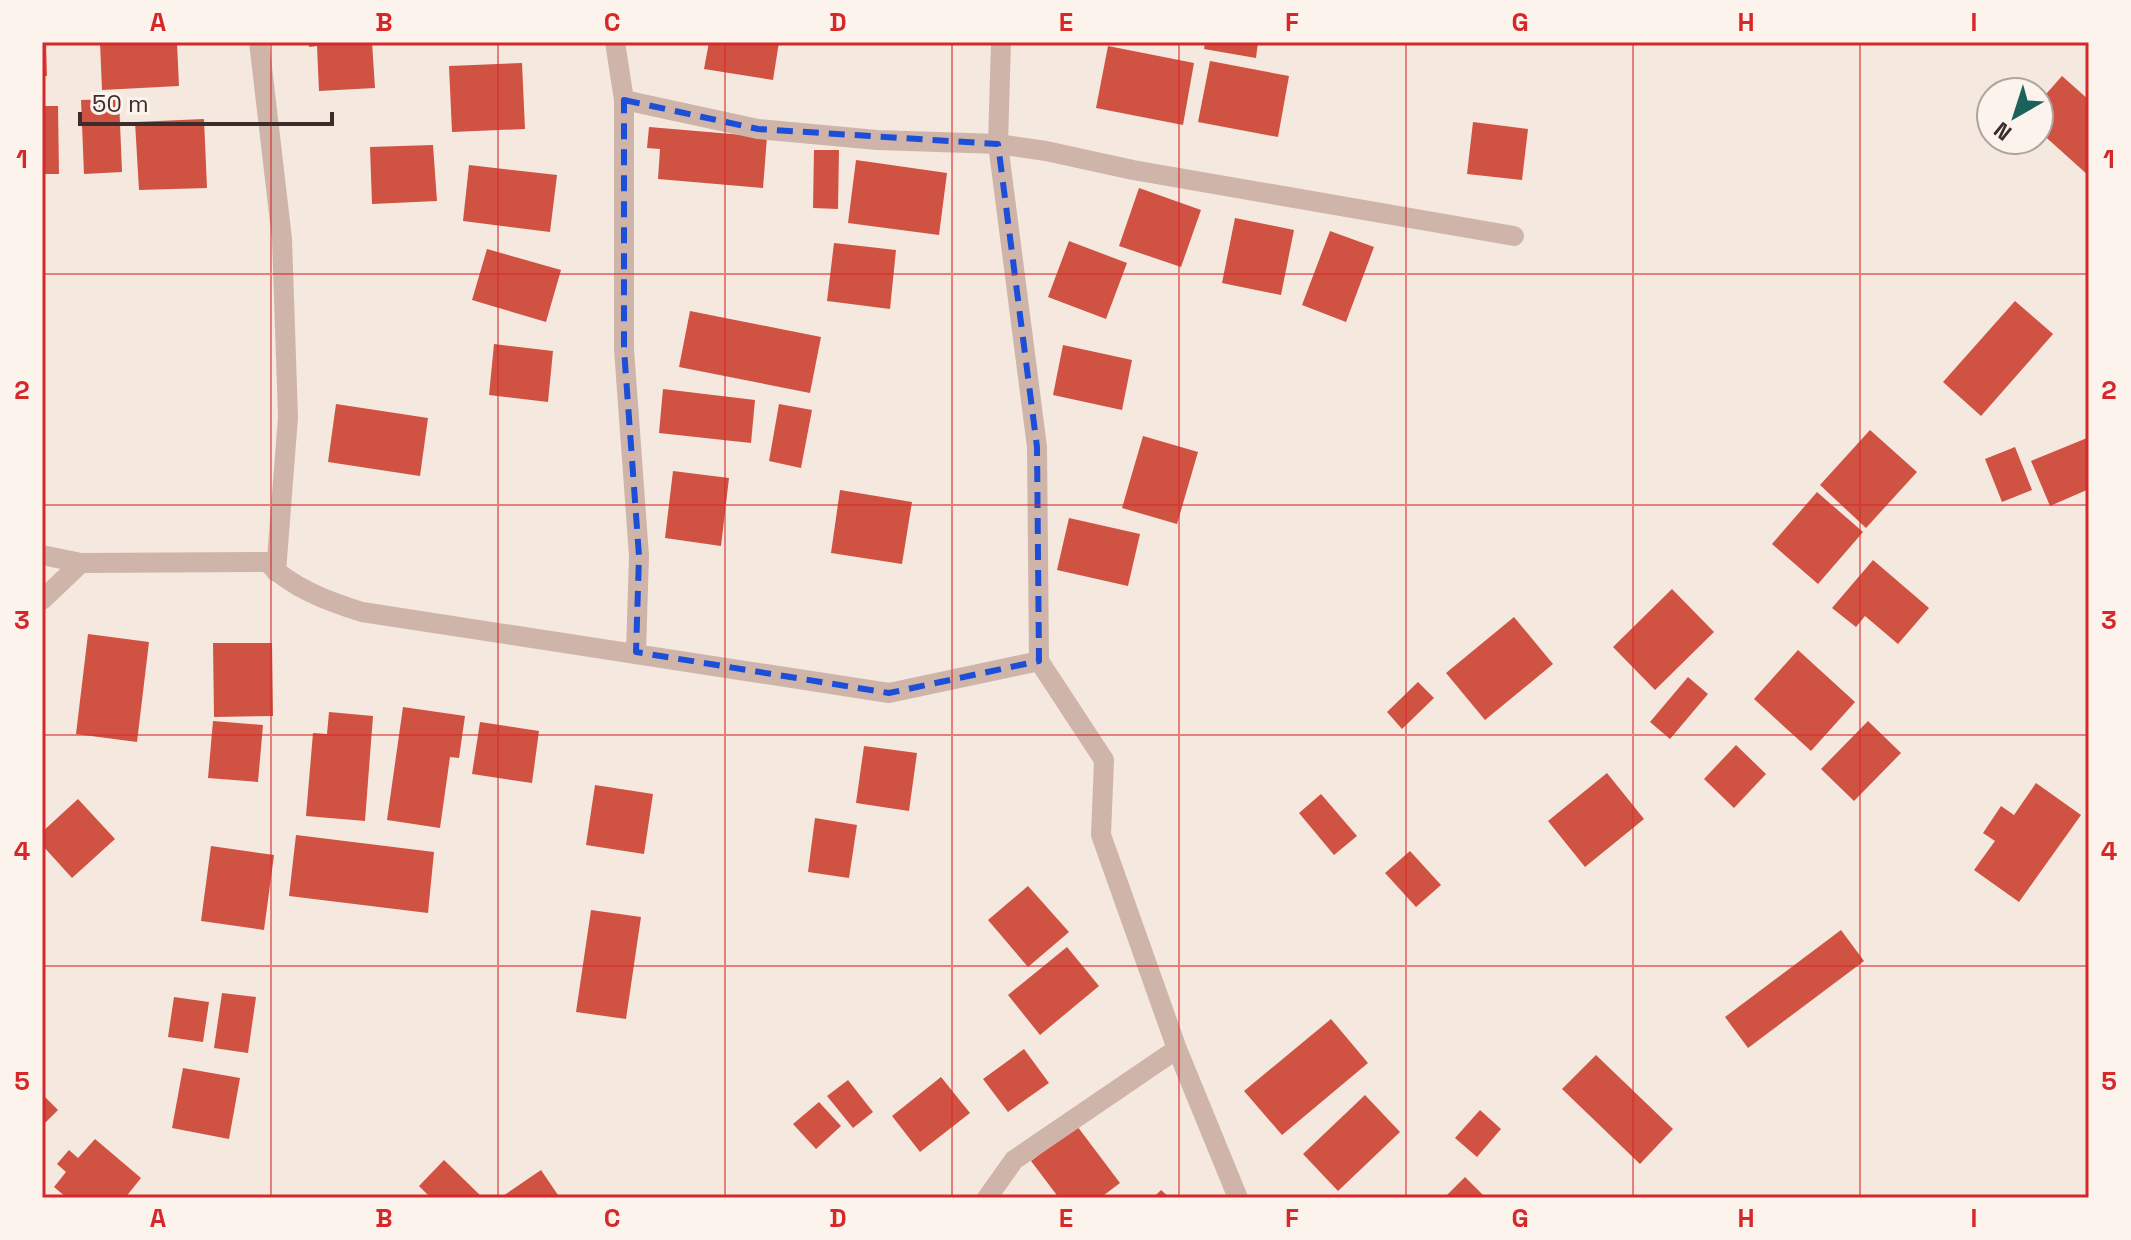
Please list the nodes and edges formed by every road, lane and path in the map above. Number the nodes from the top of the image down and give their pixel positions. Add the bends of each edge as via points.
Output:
1 (259, 42) edge
2 (615, 42) edge
3 (1001, 42) edge
4 (624, 100) junction
5 (998, 144) junction
6 (1514, 236) dead end
7 (42, 555) edge
8 (81, 563) junction
9 (276, 572) junction
10 (42, 600) edge
11 (636, 652) junction
12 (1039, 661) junction
13 (1177, 1049) junction
14 (987, 1198) edge
15 (1238, 1198) edge

1 - 9 street via 282,239 288,417
2 - 4 street
3 - 5 street
4 - 5 street via 758,129
4 - 11 street via 624,349 639,556
5 - 6 street
5 - 12 street via 1037,447
7 - 8 street
8 - 9 street via 267,562
8 - 10 street
9 - 11 street via 329,602 362,612
11 - 12 street via 889,693
12 - 13 street via 1104,760 1101,835
13 - 14 street via 1014,1160
13 - 15 street

